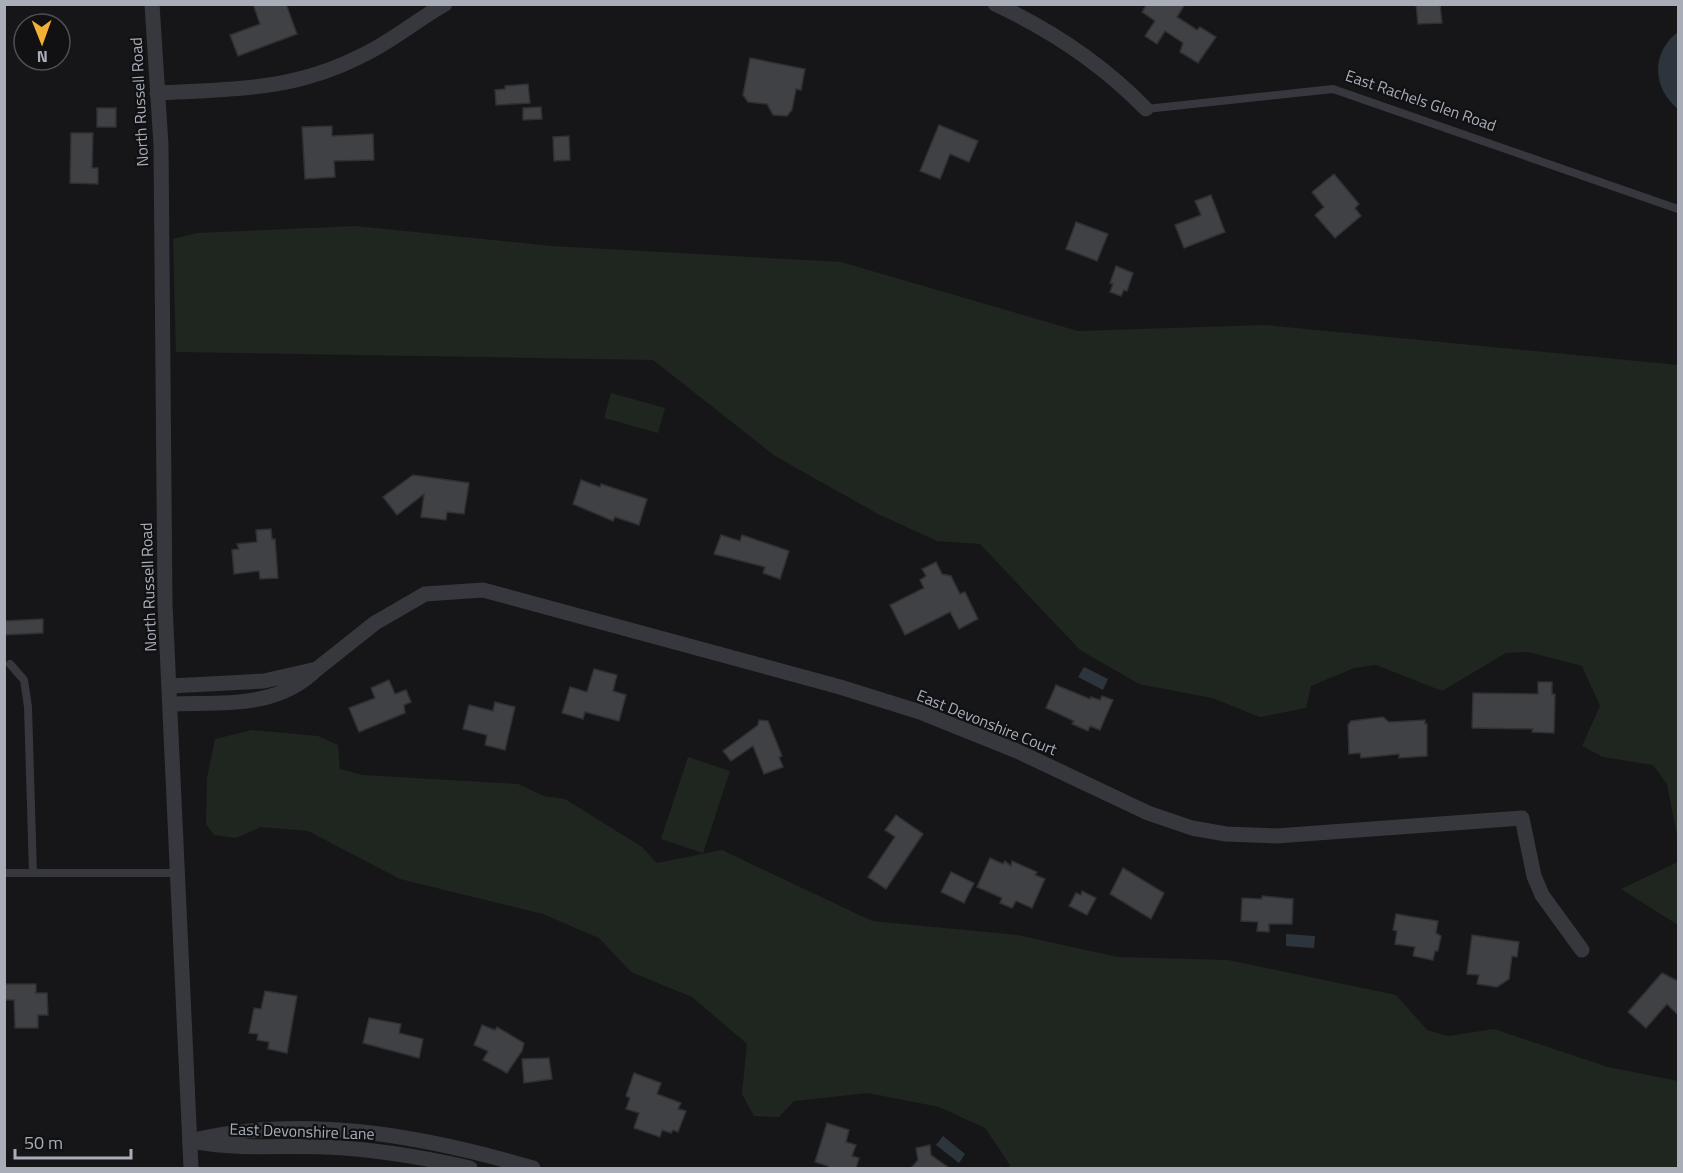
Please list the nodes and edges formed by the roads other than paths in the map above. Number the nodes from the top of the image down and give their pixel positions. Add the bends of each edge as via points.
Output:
1 (152, 4) edge
2 (445, 4) edge
3 (995, 4) edge
4 (157, 93) junction
5 (1146, 109) joint
6 (1678, 209) edge
7 (10, 664) dead end
8 (317, 669) junction
9 (170, 686) junction
10 (171, 704) junction
11 (4, 873) edge
12 (33, 873) junction
13 (178, 873) junction
14 (1582, 950) dead end
15 (190, 1141) junction
16 (191, 1168) edge
17 (470, 1168) edge
18 (533, 1168) edge

1 - 4 street, North Russell Road
2 - 4 street via 365,54 321,74 254,88
3 - 5 street, East Rachels Glen Road via 1057,37
4 - 9 street, North Russell Road via 161,145 163,523
5 - 6 lane, East Rachels Glen Road via 1333,89
7 - 12 lane via 24,680 28,706
8 - 9 street, East Devonshire Court via 264,681
8 - 10 street, East Devonshire Court via 297,687 278,696
8 - 14 street, East Devonshire Court via 375,622 425,594 483,590 920,712 1017,751 1148,813 1192,828 1276,836 1522,818 1542,895
9 - 10 street, North Russell Road
10 - 13 street, North Russell Road
11 - 12 lane
12 - 13 lane
13 - 15 street, North Russell Road
15 - 16 street, North Russell Road
15 - 17 street, East Devonshire Lane via 226,1148 326,1147 385,1152
15 - 18 street, East Devonshire Lane via 223,1133 365,1133 447,1146

